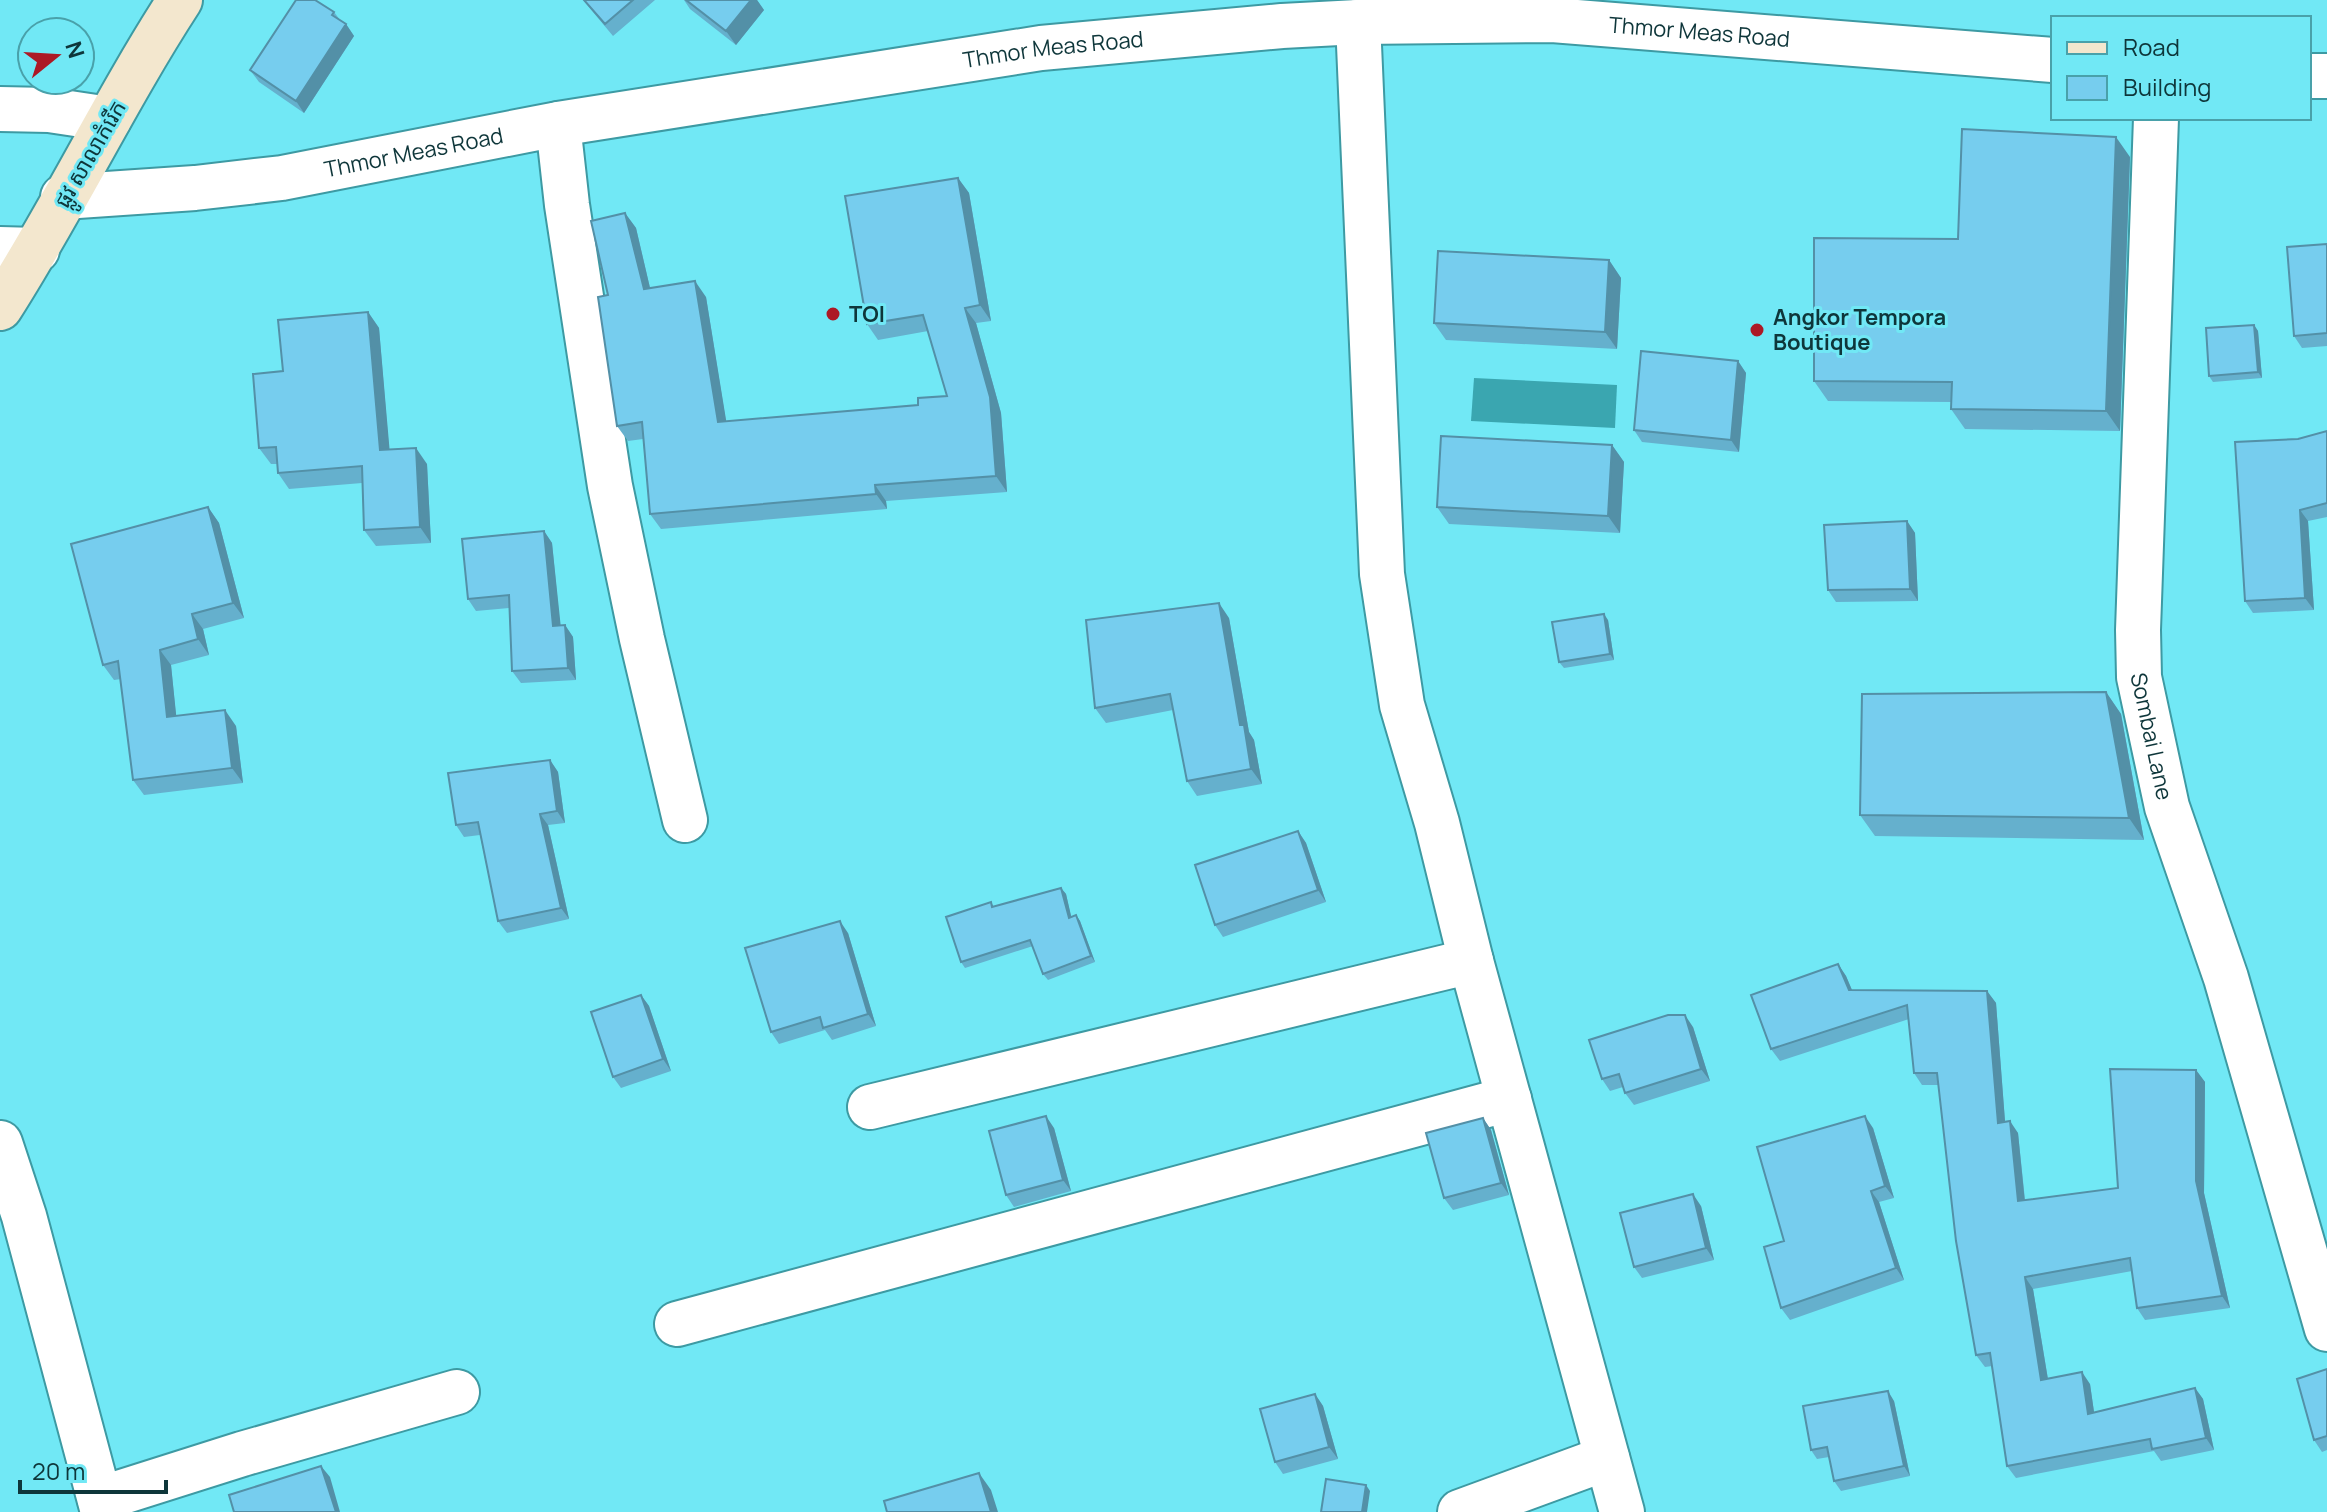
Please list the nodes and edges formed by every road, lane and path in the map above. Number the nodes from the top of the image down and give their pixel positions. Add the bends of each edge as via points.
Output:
1 (180, 0) edge
2 (1552, 10) edge
3 (1358, 22) junction
4 (2051, 60) edge
5 (0, 109) edge
6 (109, 119) junction
7 (558, 124) junction
8 (2154, 135) edge
9 (63, 197) junction
10 (19, 249) edge
11 (0, 308) edge
12 (685, 820) dead end
13 (1471, 961) junction
14 (1509, 1099) junction
15 (870, 1107) dead end
16 (0, 1143) edge
17 (677, 1324) dead end
18 (2327, 1329) edge
19 (457, 1392) dead end
20 (1607, 1458) junction
21 (101, 1506) edge
22 (1460, 1512) edge
23 (1622, 1512) edge

1 - 6 street, ផ្លូវ សាលាកំរើក
2 - 3 street, Thmor Meas Road
2 - 4 street, Thmor Meas Road
3 - 7 street, Thmor Meas Road via 1041,48
3 - 13 street via 1386,613 1402,705
5 - 6 street
6 - 9 street, ផ្លូវ សាលាកំរើក
7 - 9 street, Thmor Meas Road via 282,178
7 - 12 street via 610,486
8 - 18 street, Sombai Lane via 2139,677 2167,807 2226,978
9 - 10 street, ផ្លូវ សាលាកំរើក
10 - 11 street, ផ្លូវ សាលាកំរើក
13 - 14 street
13 - 15 street
14 - 17 street
14 - 20 street
16 - 21 street
19 - 21 street via 242,1454
20 - 22 street
20 - 23 street

